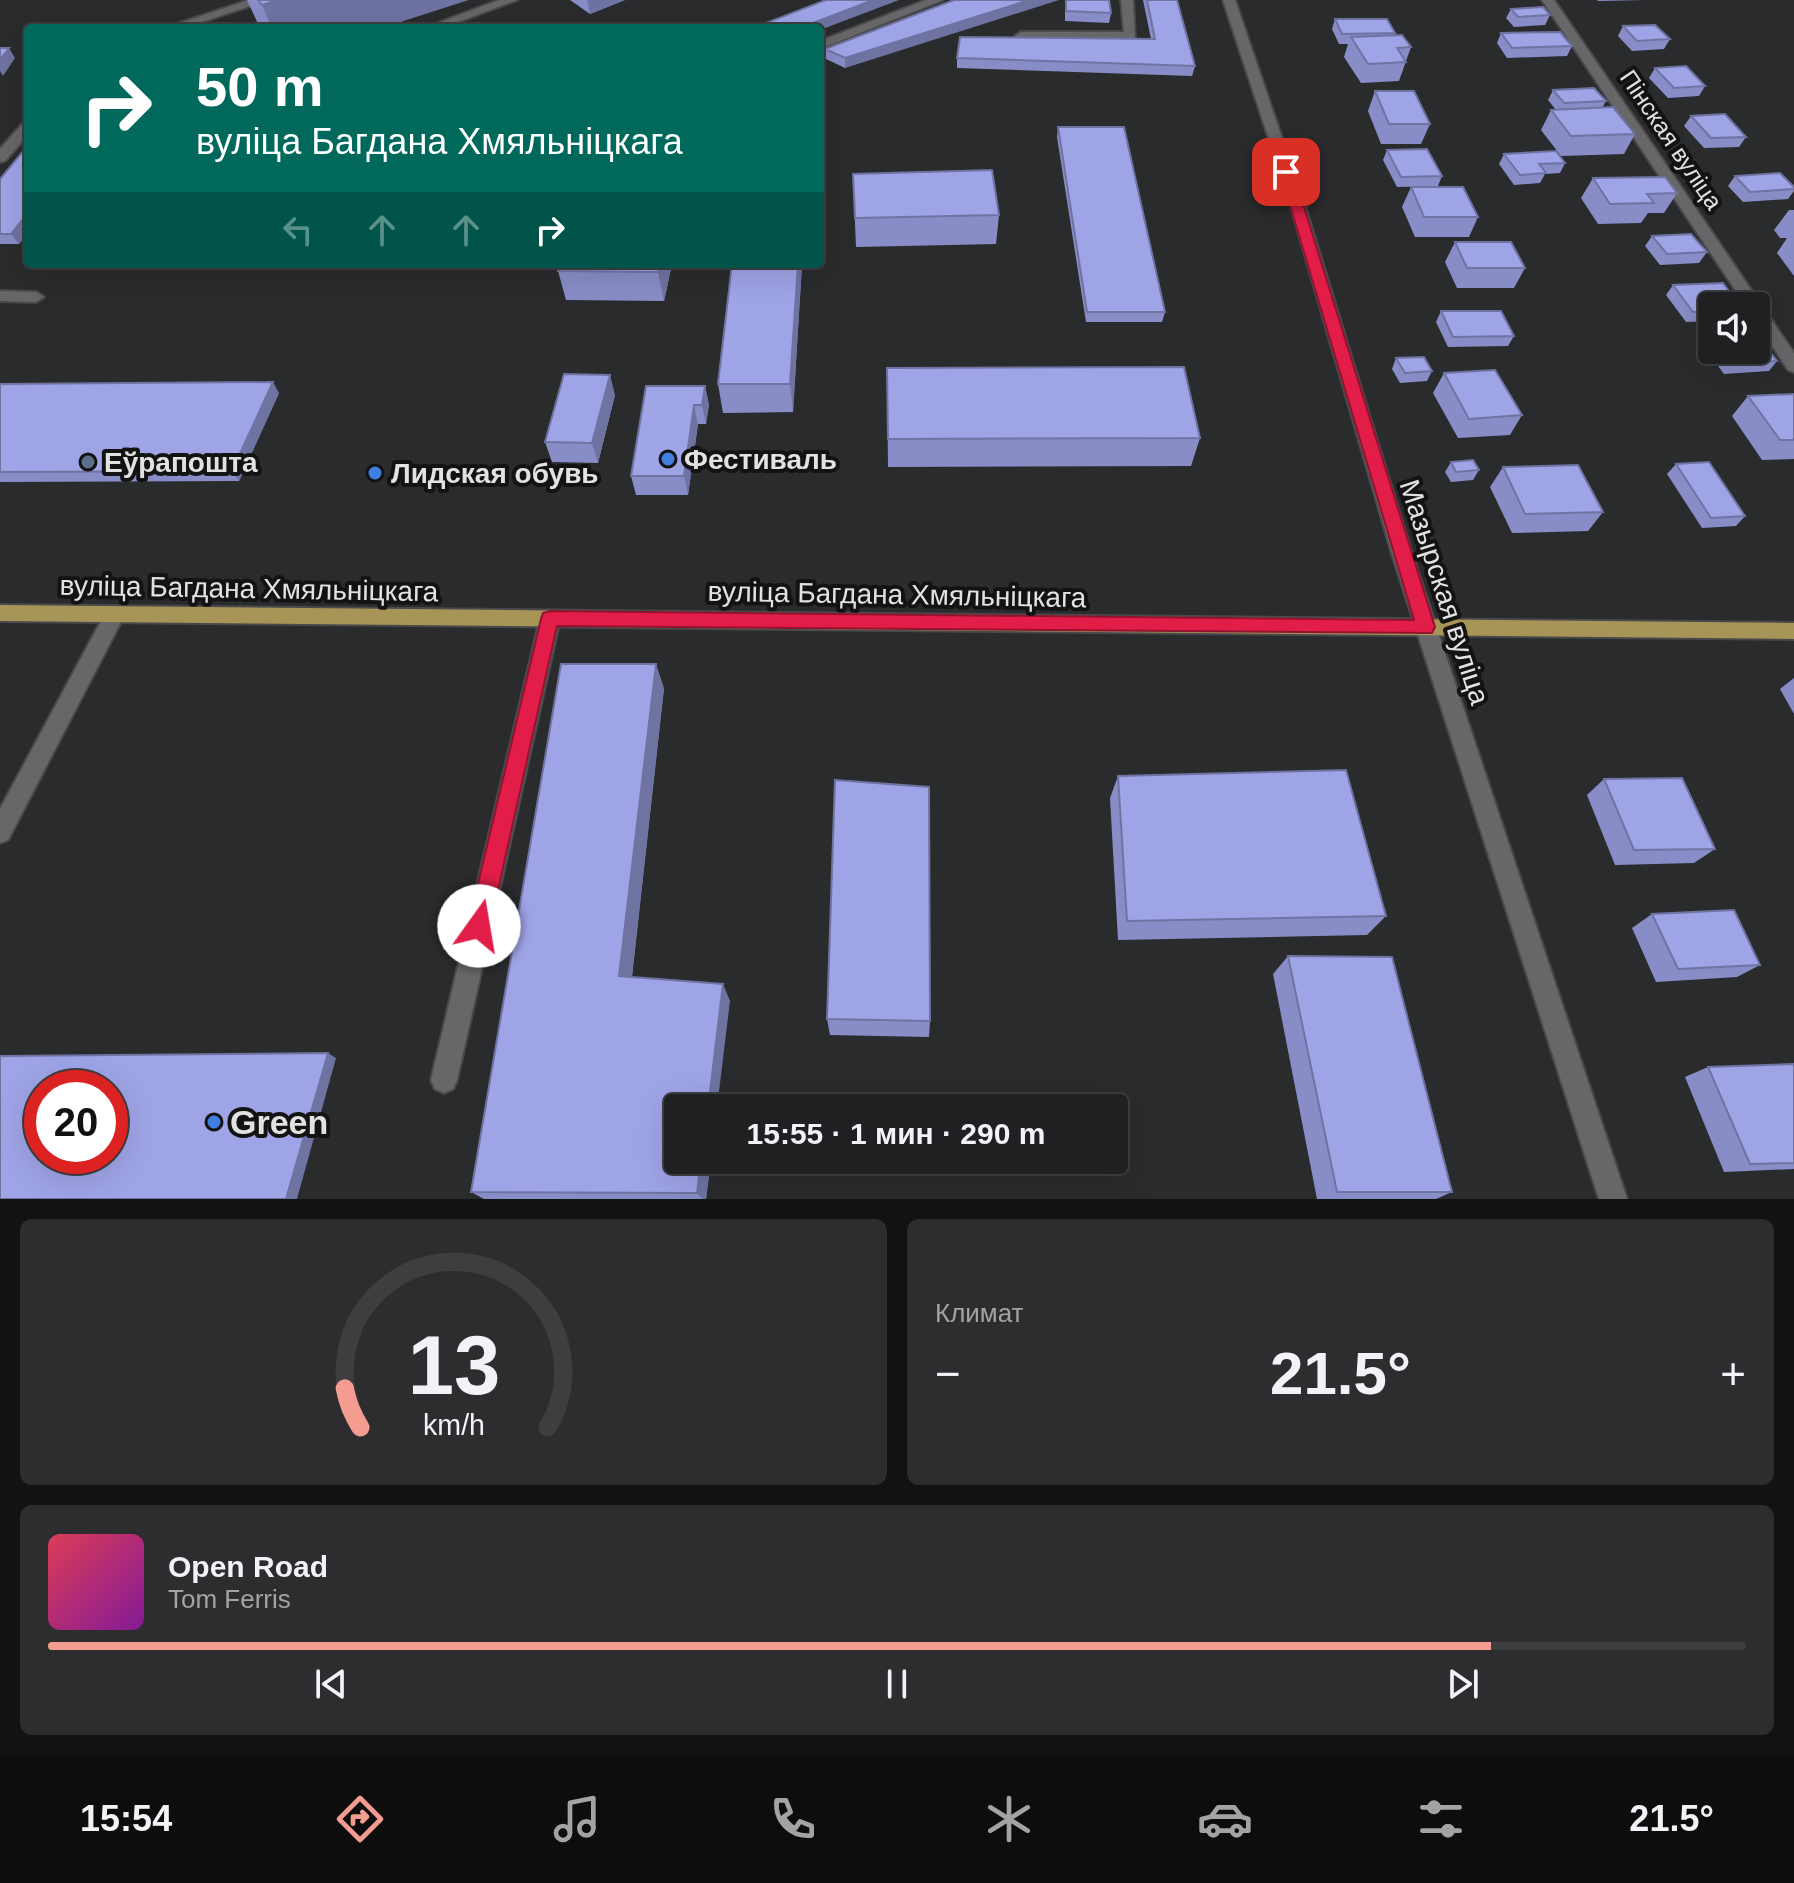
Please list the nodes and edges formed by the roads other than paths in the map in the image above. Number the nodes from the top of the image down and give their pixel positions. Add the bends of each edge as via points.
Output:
1 (262, 0) edge
2 (511, 0) edge
3 (937, 0) edge
4 (1127, 0) edge
5 (1229, 0) edge
6 (1548, 0) edge
7 (184, 24) edge
8 (442, 24) edge
9 (1021, 36) edge
10 (824, 43) edge
11 (24, 131) edge
12 (0, 158) edge
13 (1744, 292) edge
14 (0, 296) edge
15 (36, 297) dead end
16 (1770, 330) edge
17 (1794, 366) edge
18 (0, 613) edge
19 (115, 614) junction
20 (550, 619) junction
21 (1426, 627) junction
22 (1794, 631) edge
23 (0, 832) edge
24 (444, 1080) dead end
25 (1613, 1199) edge

1 - 7 street
2 - 8 street
3 - 10 street
4 - 9 street via 1131,36
5 - 21 street, Мазырская вуліца
6 - 13 street, Пінская вуліца
11 - 12 street
14 - 15 street
16 - 17 street, Пінская вуліца
18 - 19 main road, вуліца Багдана Хмяльніцкага
19 - 20 main road, вуліца Багдана Хмяльніцкага
19 - 23 street
20 - 21 main road, вуліца Багдана Хмяльніцкага
20 - 24 street
21 - 22 main road, вуліца Багдана Хмяльніцкага
21 - 25 street, Мазырская вуліца

